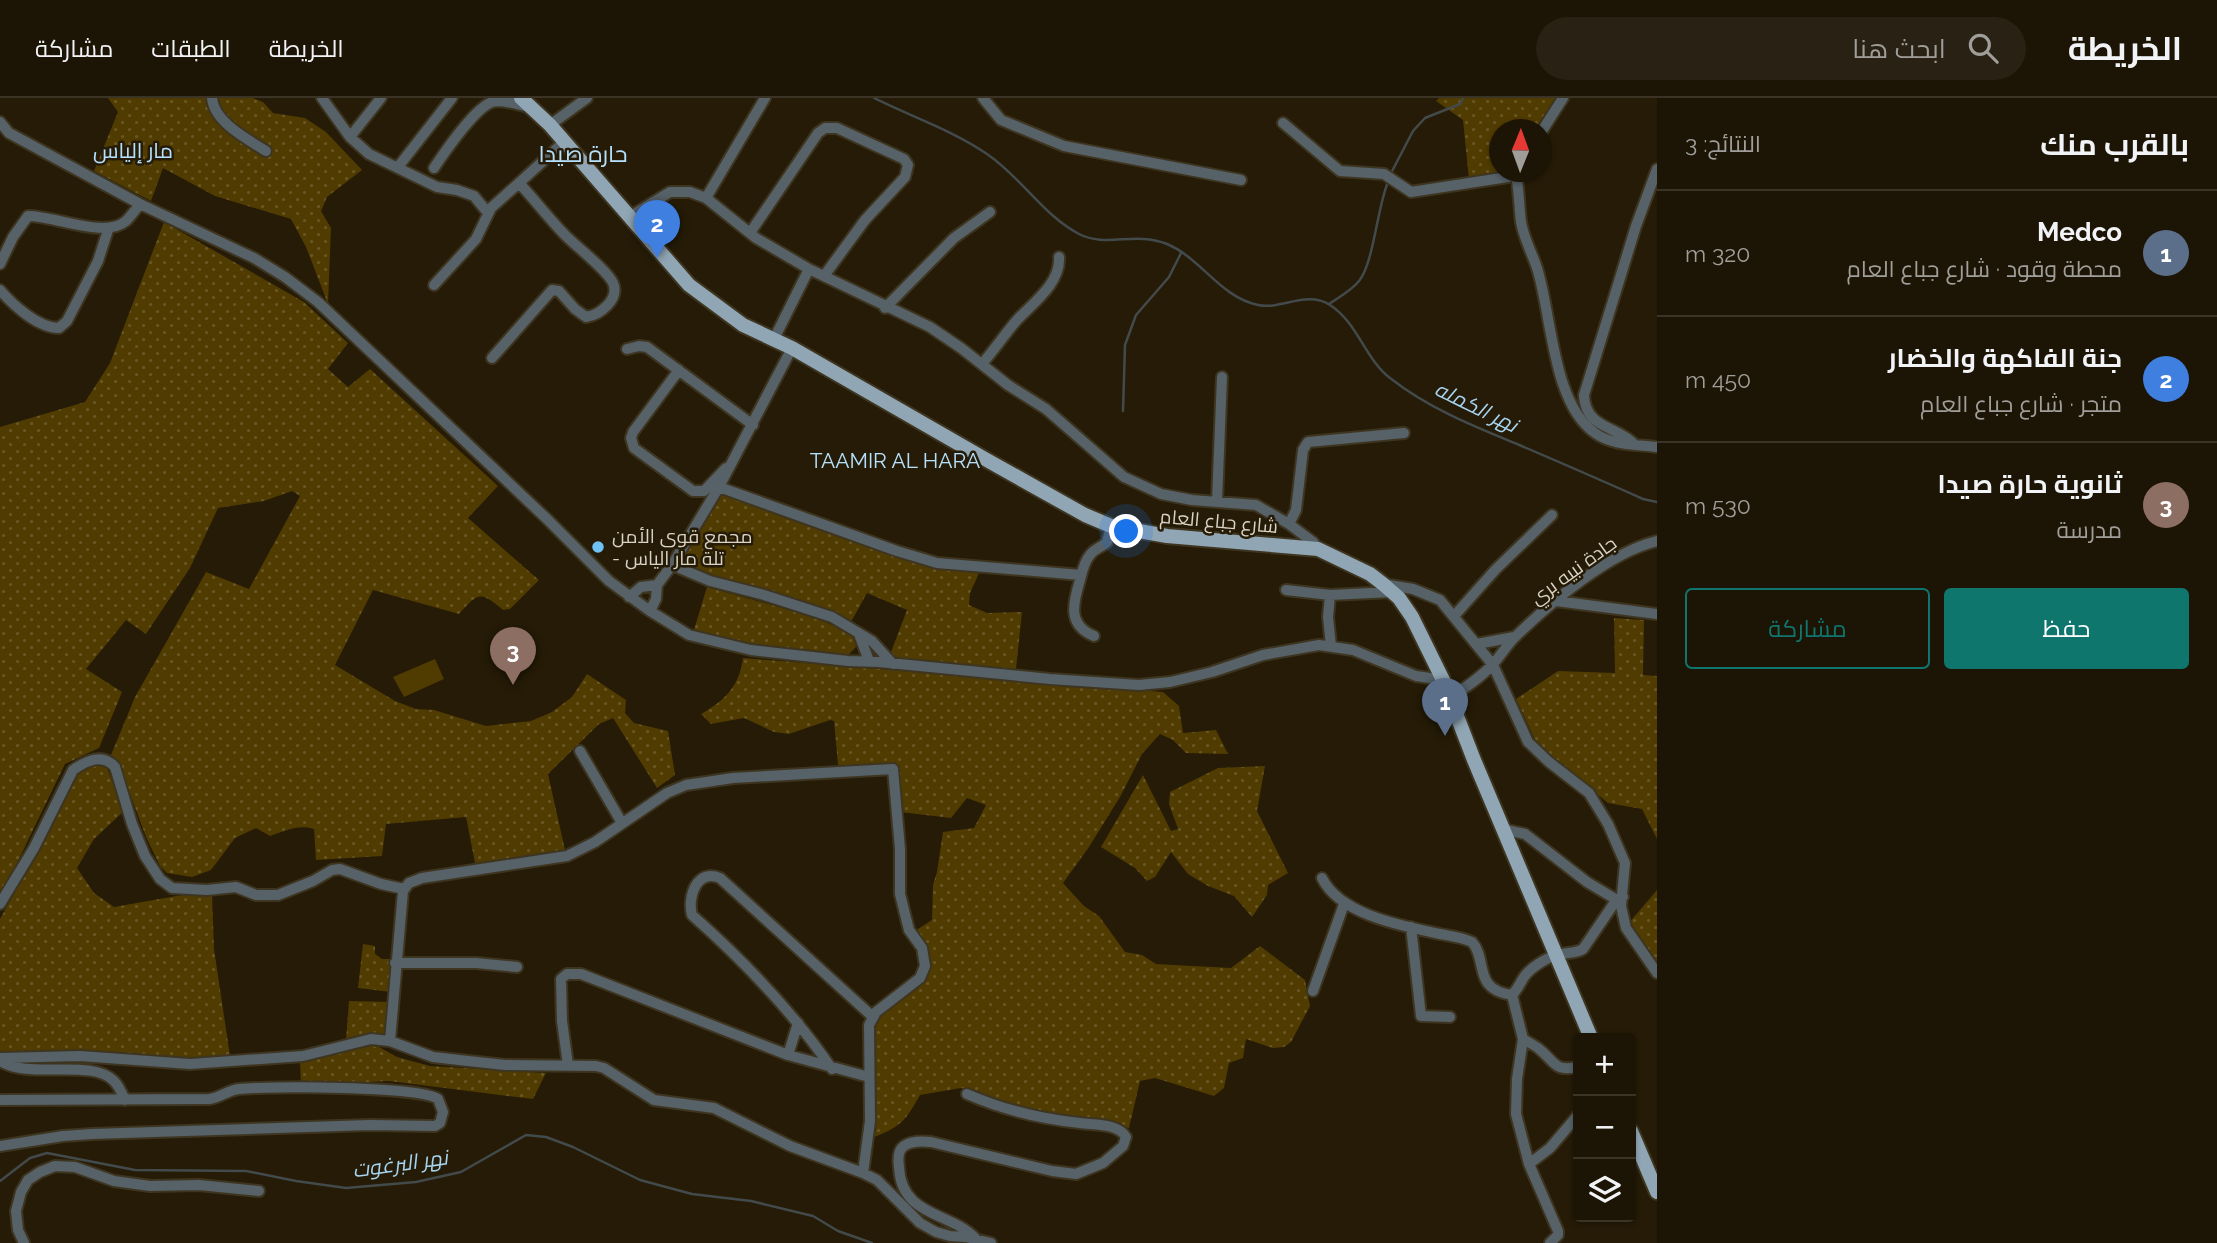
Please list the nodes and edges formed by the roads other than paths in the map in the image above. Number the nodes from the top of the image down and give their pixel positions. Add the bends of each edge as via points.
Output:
1 (212, 98) edge
2 (322, 98) edge
3 (381, 98) edge
4 (452, 98) edge
5 (587, 98) edge
6 (765, 98) edge
7 (983, 98) edge
8 (1563, 98) edge
9 (525, 102) edge
10 (1550, 119) edge
11 (0, 122) edge
12 (1283, 123) dead end
13 (550, 125) junction
14 (349, 137) junction
15 (564, 142) junction
16 (266, 151) dead end
17 (398, 167) junction
18 (434, 168) dead end
19 (1657, 169) edge
20 (1489, 178) edge
21 (1241, 180) dead end
22 (1518, 182) edge
23 (519, 183) junction
24 (706, 198) junction
25 (140, 204) junction
26 (990, 212) dead end
27 (488, 213) junction
28 (629, 217) junction
29 (108, 229) junction
30 (750, 233) junction
31 (1059, 257) dead end
32 (0, 264) edge
33 (809, 269) junction
34 (824, 276) junction
35 (434, 285) dead end
36 (0, 290) edge
37 (885, 307) junction
38 (774, 339) junction
39 (792, 348) junction
40 (627, 349) dead end
41 (492, 358) dead end
42 (982, 365) junction
43 (679, 370) junction
44 (1222, 377) dead end
45 (753, 425) junction
46 (1404, 433) dead end
47 (1633, 443) junction
48 (1657, 447) edge
49 (730, 466) junction
50 (719, 487) junction
51 (1217, 501) junction
52 (1552, 515) dead end
53 (1289, 524) junction
54 (1111, 526) junction
55 (1657, 542) edge
56 (1318, 549) junction
57 (672, 565) junction
58 (1082, 576) junction
59 (657, 585) junction
60 (1387, 588) junction
61 (1286, 590) dead end
62 (1330, 596) junction
63 (629, 597) junction
64 (1556, 601) junction
65 (650, 611) junction
66 (1657, 614) edge
67 (1455, 615) junction
68 (859, 634) junction
69 (1094, 636) dead end
70 (1514, 637) junction
71 (1477, 644) junction
72 (864, 645) junction
73 (1331, 646) junction
74 (877, 647) junction
75 (854, 661) junction
76 (869, 661) junction
77 (1493, 664) junction
78 (894, 665) junction
79 (1443, 680) junction
80 (1450, 698) junction
81 (580, 751) dead end
82 (622, 823) junction
83 (1502, 829) junction
84 (1322, 878) dead end
85 (404, 889) junction
86 (1620, 898) junction
87 (0, 904) edge
88 (1344, 904) junction
89 (1411, 927) junction
90 (1555, 955) junction
91 (395, 963) junction
92 (517, 967) dead end
93 (1657, 972) edge
94 (1313, 991) dead end
95 (1512, 995) junction
96 (873, 1017) junction
97 (1450, 1017) dead end
98 (798, 1024) junction
99 (1589, 1033) edge
100 (1523, 1039) junction
101 (390, 1041) junction
102 (788, 1055) junction
103 (0, 1060) edge
104 (568, 1065) junction
105 (1573, 1068) edge
106 (832, 1069) junction
107 (869, 1077) junction
108 (967, 1094) dead end
109 (0, 1100) edge
110 (125, 1100) junction
111 (1573, 1121) edge
112 (1636, 1143) edge
113 (0, 1146) edge
114 (1529, 1164) junction
115 (863, 1173) junction
116 (259, 1191) dead end
117 (1657, 1192) edge
118 (975, 1238) junction
119 (1558, 1240) edge
120 (24, 1243) edge
121 (991, 1243) edge

1 - 16 street via 222,119
2 - 14 street
3 - 14 street
4 - 17 street
5 - 13 street
6 - 24 street
7 - 21 street via 1001,120 1064,146
8 - 10 street
9 - 13 main road, شارع جباع العام
9 - 18 street via 489,103 453,139
11 - 25 street via 9,134
12 - 20 street via 1340,171 1388,177 1408,190
13 - 15 main road, شارع جباع العام
14 - 17 street via 369,154
15 - 23 street
15 - 28 main road, شارع جباع العام
17 - 27 street via 437,187 474,196
19 - 47 street via 1584,395 1594,418
22 - 47 street via 1524,237 1537,269 1564,386 1593,432 1605,440
23 - 27 street
23 - 41 street via 609,276 614,289 602,312 586,317 559,291 550,291
24 - 28 street via 670,192
24 - 30 street
25 - 29 street via 126,221
25 - 63 street via 254,258 318,302
26 - 37 street via 954,238
27 - 35 street via 475,239
28 - 38 main road, شارع جباع العام via 689,285 743,325
29 - 32 street via 28,216
29 - 36 street via 98,261 59,328 45,326
30 - 33 street
30 - 34 street via 825,128 837,128 904,159 908,166 905,177 865,220
31 - 42 street via 1050,285
33 - 34 street
33 - 38 street
34 - 37 street
37 - 42 street via 930,327
38 - 39 main road, شارع جباع العام
39 - 45 street
39 - 54 main road, شارع جباع العام via 996,466
40 - 43 street via 643,346
42 - 51 street via 1046,408 1124,477 1161,494
43 - 45 street
43 - 49 street via 633,432 634,449 692,491 704,491
44 - 51 street
45 - 49 street
46 - 53 street via 1308,442 1303,450 1296,510
47 - 48 street
49 - 50 street
50 - 57 street
50 - 58 street via 937,563
51 - 53 street via 1256,505
52 - 67 street
53 - 56 street
54 - 56 main road, شارع جباع العام via 1167,536
54 - 58 street via 1108,542 1091,552
55 - 64 street, جادة نبيه بري via 1626,552
56 - 60 main road, شارع جباع العام via 1370,574
57 - 59 street
57 - 68 street via 832,617
58 - 69 street via 1073,614 1084,631
59 - 63 street via 642,587
59 - 65 street
60 - 62 street
60 - 67 street via 1413,589 1440,600
60 - 79 main road, شارع جباع العام via 1412,617
61 - 62 street
62 - 73 street
63 - 65 street
64 - 66 street
64 - 70 street, جادة نبيه بري
65 - 75 street via 689,635 719,643
67 - 71 street
68 - 72 street
68 - 74 street
70 - 71 street, جادة نبيه بري
70 - 77 street, جادة نبيه بري
71 - 77 street
72 - 75 street
72 - 76 street
73 - 78 street via 1293,649 1170,682 1139,685
73 - 79 street via 1362,653 1416,676
74 - 76 street
74 - 78 street
75 - 76 street
76 - 78 street
77 - 80 street, جادة نبيه بري
77 - 86 street via 1528,742 1589,793 1598,806 1625,863
79 - 80 main road, شارع جباع العام
80 - 83 main road, شارع جباع العام
81 - 82 street
82 - 85 street via 567,856 422,878
82 - 96 street via 686,785 893,769 900,894 925,966 920,978
83 - 86 street via 1525,834 1587,882
83 - 90 main road, شارع جباع العام
84 - 88 street
85 - 87 street via 340,869 278,895 256,895 236,887 172,888 145,856 115,767 100,758 73,770
85 - 91 street
86 - 90 street via 1579,952
86 - 93 street via 1626,928
88 - 89 street
88 - 94 street
89 - 95 street via 1472,942 1486,981
89 - 97 street via 1421,1016
90 - 95 street via 1526,974
90 - 99 main road, شارع جباع العام
91 - 92 street
91 - 101 street
95 - 100 street
96 - 98 street via 720,878 701,879 690,899 692,915
96 - 107 street via 868,1034
98 - 102 street
98 - 106 street
100 - 105 street via 1557,1068
100 - 114 street via 1516,1114
101 - 103 street via 362,1041 303,1055 190,1064 80,1056
101 - 104 street via 445,1058 505,1065
102 - 104 street via 571,973 561,979 560,995
102 - 106 street
103 - 110 street via 18,1068 98,1072 116,1082
104 - 115 street via 604,1068 654,1100 714,1108 790,1146
106 - 107 street
107 - 115 street via 870,1121
108 - 118 street via 1053,1119 1111,1127 1126,1137 1124,1146 1103,1163 1076,1174 931,1142 903,1146 901,1183 911,1197 932,1214 966,1228
109 - 110 street
110 - 113 street via 212,1099 238,1089 366,1089 428,1094 438,1099 443,1112 435,1126 92,1134
111 - 114 street
112 - 117 main road
114 - 119 street
115 - 118 street via 877,1180 920,1223 950,1236
116 - 120 street via 150,1186 55,1166 28,1180 21,1192 16,1211
118 - 121 street

